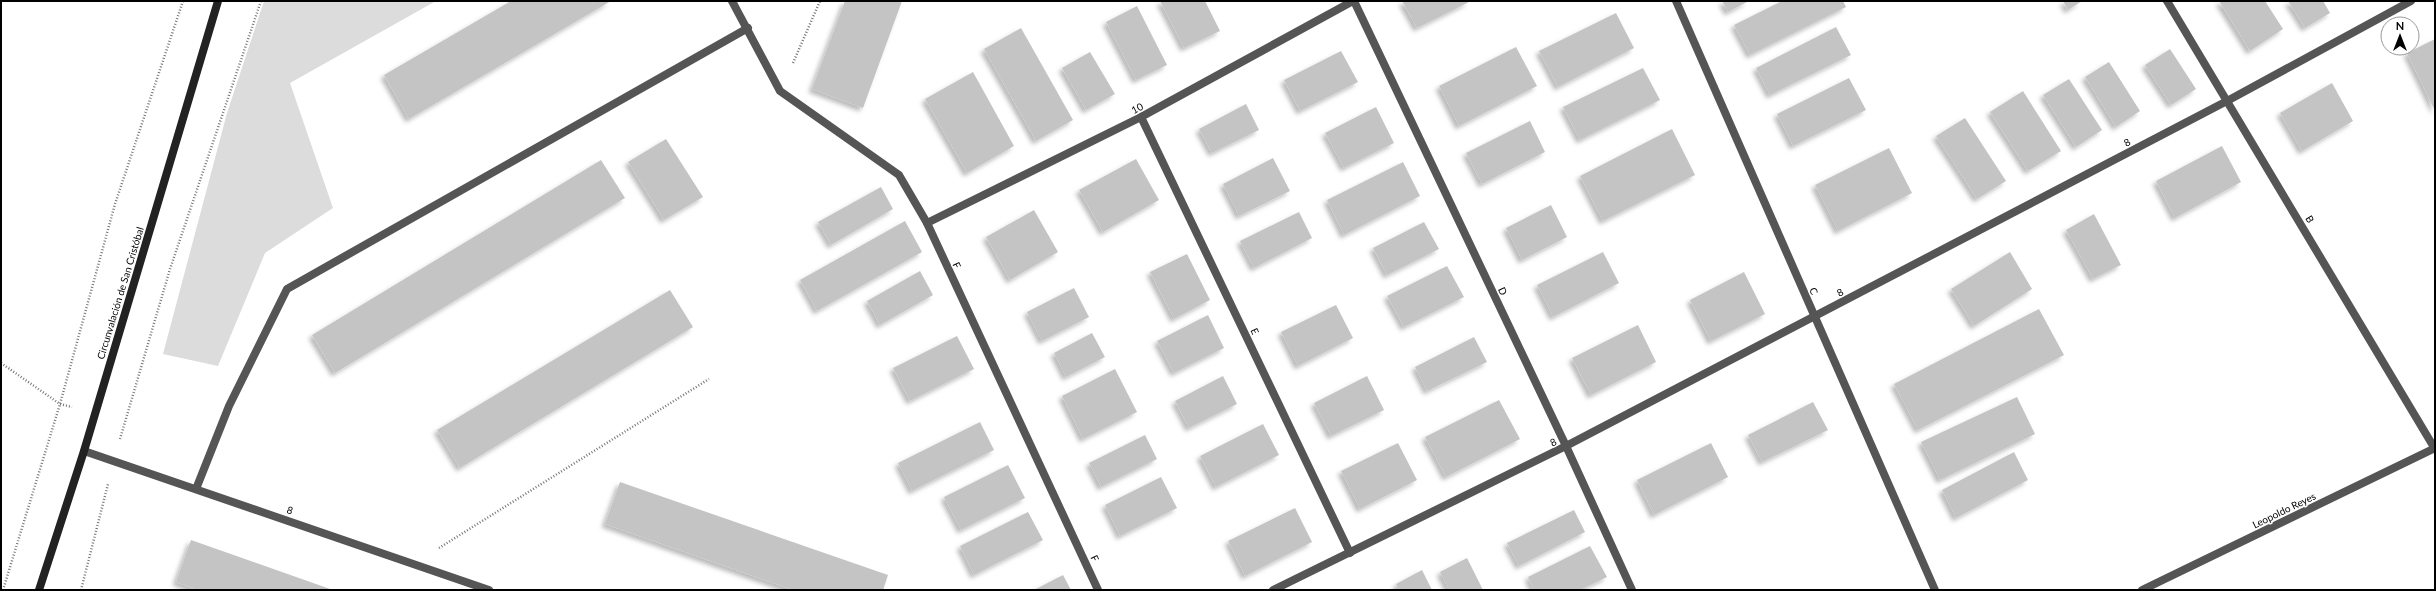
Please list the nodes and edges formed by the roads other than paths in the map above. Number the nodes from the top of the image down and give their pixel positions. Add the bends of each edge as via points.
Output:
1 (218, 1) edge
2 (732, 1) edge
3 (1353, 1) edge
4 (1676, 1) edge
5 (2167, 1) edge
6 (2411, 1) edge
7 (748, 28) junction
8 (2227, 101) junction
9 (1141, 117) junction
10 (927, 224) junction
11 (1815, 317) junction
12 (1566, 446) junction
13 (2435, 448) edge
14 (84, 451) junction
15 (196, 489) junction
16 (1350, 554) junction
17 (39, 590) edge
18 (489, 590) edge
19 (1098, 590) edge
20 (1272, 590) edge
21 (1632, 590) edge
22 (1935, 590) edge
23 (2142, 590) edge

1 - 14 main road, Circunvalación de San Cristóbal
2 - 7 street, F
3 - 9 street, 10
3 - 12 street, D
4 - 11 street, C
5 - 8 street, B
6 - 8 street, 8
7 - 10 street, F via 780,91 899,175
7 - 15 street via 287,289 229,406
8 - 11 street, 8
8 - 13 street, B
9 - 10 street, 10
9 - 16 street, E
10 - 19 street, F
11 - 12 street, 8
11 - 22 street, C
12 - 16 street, 8
12 - 21 street, D
13 - 23 street, Leopoldo Reyes
14 - 15 street, 8
14 - 17 main road, Circunvalación de San Cristóbal
15 - 18 street, 8
16 - 20 street, 8

